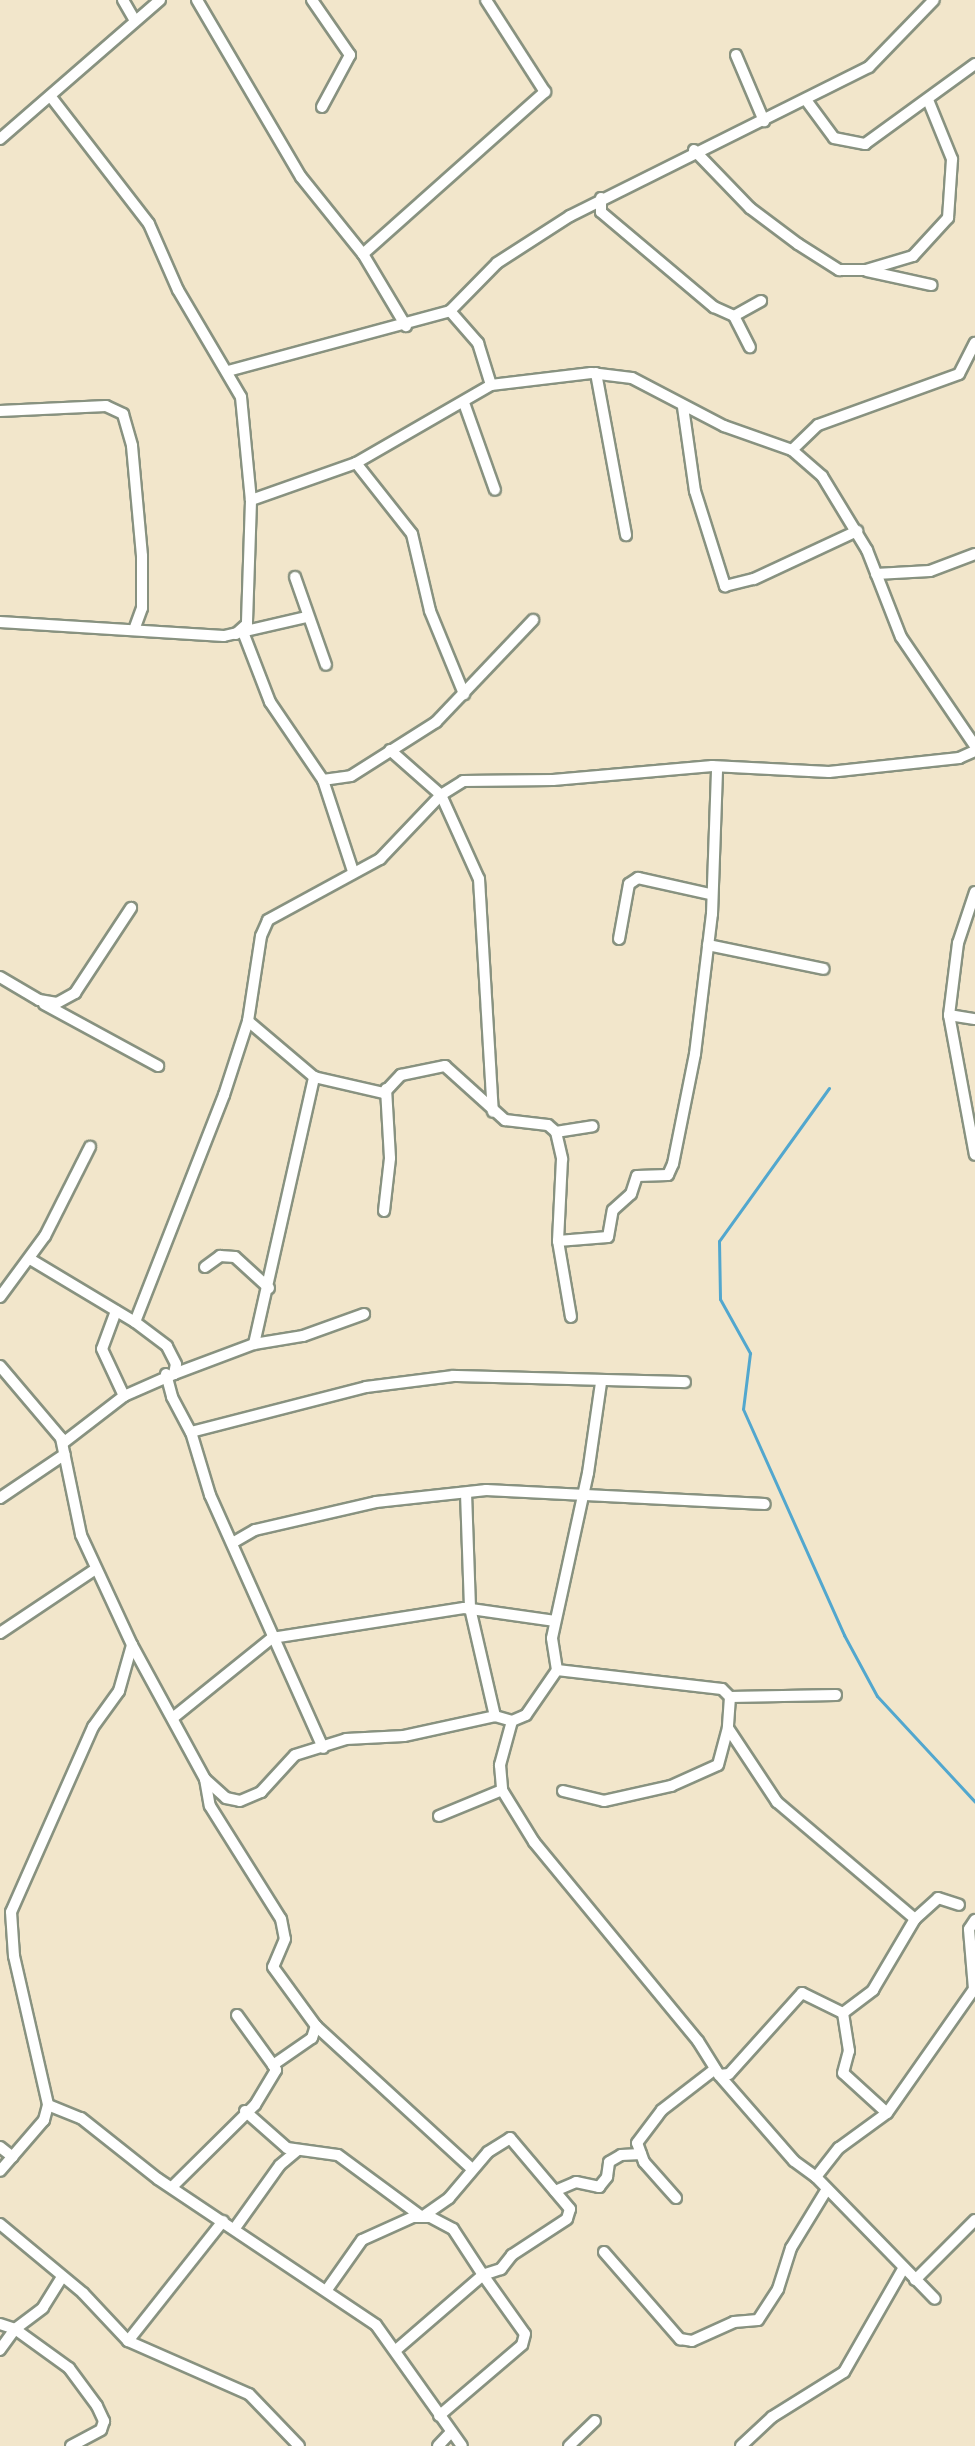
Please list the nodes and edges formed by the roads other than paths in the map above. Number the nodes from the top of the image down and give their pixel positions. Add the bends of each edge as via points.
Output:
1 (123, 0) edge
2 (160, 0) edge
3 (197, 0) edge
4 (312, 0) edge
5 (486, 0) edge
6 (934, 0) edge
7 (135, 21) junction
8 (736, 55) dead end
9 (975, 64) edge
10 (51, 97) junction
11 (806, 100) junction
12 (928, 100) junction
13 (322, 107) dead end
14 (764, 121) junction
15 (0, 139) edge
16 (694, 150) junction
17 (601, 198) junction
18 (363, 254) junction
19 (866, 270) junction
20 (931, 285) dead end
21 (761, 301) dead end
22 (450, 311) junction
23 (734, 316) junction
24 (406, 326) junction
25 (975, 343) edge
26 (750, 347) dead end
27 (228, 371) junction
28 (596, 373) junction
29 (491, 385) junction
30 (464, 403) junction
31 (683, 407) junction
32 (0, 411) edge
33 (792, 450) junction
34 (356, 463) junction
35 (495, 490) dead end
36 (251, 500) junction
37 (857, 531) junction
38 (626, 535) dead end
39 (975, 554) edge
40 (876, 574) junction
41 (295, 577) dead end
42 (306, 617) junction
43 (533, 620) dead end
44 (0, 622) edge
45 (135, 627) junction
46 (241, 632) junction
47 (326, 665) dead end
48 (464, 694) junction
49 (975, 748) edge
50 (390, 750) junction
51 (717, 768) junction
52 (323, 780) junction
53 (441, 795) junction
54 (353, 871) junction
55 (975, 892) edge
56 (710, 894) junction
57 (131, 908) dead end
58 (619, 939) dead end
59 (708, 945) junction
60 (824, 969) dead end
61 (0, 977) edge
62 (39, 1000) junction
63 (949, 1015) junction
64 (975, 1019) edge
65 (248, 1021) junction
66 (158, 1066) dead end
67 (314, 1077) junction
68 (386, 1089) junction
69 (493, 1112) junction
70 (593, 1126) dead end
71 (556, 1132) junction
72 (90, 1147) dead end
73 (975, 1155) edge
74 (384, 1211) dead end
75 (558, 1241) junction
76 (30, 1259) junction
77 (205, 1267) dead end
78 (269, 1288) junction
79 (0, 1297) edge
80 (116, 1311) junction
81 (364, 1314) dead end
82 (571, 1317) dead end
83 (135, 1322) junction
84 (254, 1344) junction
85 (0, 1366) edge
86 (170, 1374) junction
87 (685, 1382) dead end
88 (601, 1383) junction
89 (124, 1396) junction
90 (191, 1432) junction
91 (64, 1448) junction
92 (466, 1493) junction
93 (581, 1497) junction
94 (0, 1498) edge
95 (765, 1504) dead end
96 (234, 1542) junction
97 (94, 1570) junction
98 (470, 1608) junction
99 (555, 1621) junction
100 (0, 1633) edge
101 (272, 1638) junction
102 (132, 1645) junction
103 (557, 1670) junction
104 (836, 1695) dead end
105 (730, 1697) junction
106 (495, 1716) junction
107 (174, 1717) junction
108 (512, 1721) junction
109 (728, 1728) junction
110 (323, 1748) junction
111 (205, 1779) junction
112 (502, 1790) junction
113 (563, 1791) dead end
114 (439, 1816) dead end
115 (959, 1905) dead end
116 (915, 1919) junction
117 (975, 1920) edge
118 (843, 2013) junction
119 (237, 2015) dead end
120 (316, 2026) junction
121 (273, 2065) junction
122 (717, 2072) junction
123 (48, 2105) junction
124 (245, 2111) junction
125 (887, 2113) junction
126 (0, 2147) edge
127 (298, 2150) junction
128 (641, 2154) junction
129 (13, 2157) junction
130 (472, 2169) junction
131 (0, 2171) edge
132 (816, 2177) junction
133 (172, 2187) junction
134 (827, 2189) junction
135 (555, 2191) junction
136 (676, 2198) dead end
137 (422, 2217) junction
138 (975, 2220) edge
139 (223, 2221) junction
140 (0, 2224) edge
141 (235, 2228) junction
142 (604, 2252) dead end
143 (903, 2269) junction
144 (483, 2275) junction
145 (62, 2277) junction
146 (915, 2280) junction
147 (326, 2291) junction
148 (935, 2299) dead end
149 (0, 2324) edge
150 (15, 2329) junction
151 (128, 2341) junction
152 (0, 2350) edge
153 (396, 2350) junction
154 (439, 2416) junction
155 (595, 2421) dead end
156 (450, 2433) junction
157 (71, 2446) edge
158 (299, 2446) edge
159 (438, 2446) edge
160 (462, 2446) edge
161 (569, 2446) edge
162 (741, 2446) edge

1 - 7 street
2 - 7 street
3 - 18 street via 301,177
4 - 13 street via 350,55
5 - 18 street via 545,92
6 - 11 street via 869,67
7 - 10 street
8 - 14 street
9 - 12 street
10 - 15 street
10 - 27 street via 149,224 178,290
11 - 12 street via 834,138 857,145
11 - 14 street
12 - 19 street via 952,159 948,218 913,256
14 - 16 street
16 - 17 street
16 - 19 street via 750,208 798,244 839,270
17 - 22 street via 497,263
17 - 23 street via 601,212 714,307
18 - 24 street
19 - 20 street
21 - 23 street
22 - 24 street
22 - 29 street via 478,343
23 - 26 street
24 - 27 street
25 - 33 street via 959,374 818,425
27 - 36 street via 245,414
28 - 29 street
28 - 31 street via 651,385
28 - 38 street
29 - 30 street
30 - 34 street
30 - 35 street
31 - 33 street
31 - 37 street via 695,491 725,586 754,579
32 - 45 street via 106,406 123,414 132,446 142,556 142,608
33 - 37 street via 822,476
34 - 36 street
34 - 48 street via 412,534 430,611
36 - 46 street
37 - 40 street
39 - 40 street via 930,571
40 - 49 street via 901,637
41 - 42 street
42 - 46 street via 281,627
42 - 47 street
43 - 48 street
44 - 45 street
45 - 46 street
46 - 52 street via 270,702
48 - 50 street via 436,722
49 - 51 street via 959,758 829,772
50 - 52 street via 351,776
50 - 53 street
51 - 53 street via 553,780 483,778 463,781
51 - 56 street via 716,859
52 - 54 street
53 - 54 street via 401,841 380,859
53 - 69 street via 479,879
54 - 65 street via 268,920
55 - 63 street via 958,943
56 - 58 street via 638,878 629,884
56 - 59 street
57 - 62 street via 75,993 57,1003
59 - 60 street
59 - 75 street via 695,1054 668,1175 637,1176 631,1194 613,1210 608,1237
61 - 62 street
62 - 66 street
63 - 64 street
63 - 73 street
65 - 67 street
65 - 83 street via 210,1135
67 - 68 street via 348,1089
67 - 78 street
68 - 69 street via 401,1075 445,1066
68 - 74 street via 390,1158
69 - 71 street via 505,1120 548,1125
70 - 71 street
71 - 75 street via 562,1159
72 - 76 street
75 - 82 street
76 - 79 street
76 - 80 street
77 - 78 street via 220,1256 235,1257
78 - 84 street
80 - 83 street
80 - 89 street via 102,1349
81 - 84 street via 303,1336
83 - 86 street via 167,1346 176,1364
84 - 86 street
85 - 91 street
86 - 89 street
86 - 90 street via 172,1397
87 - 88 street
88 - 90 street via 510,1376 366,1387
88 - 93 street
89 - 91 street
90 - 96 street via 210,1495
91 - 94 street
91 - 97 street via 70,1494
92 - 93 street
92 - 96 street via 376,1502 255,1530
92 - 98 street
93 - 95 street
93 - 99 street
96 - 101 street
97 - 100 street
97 - 102 street
98 - 99 street
98 - 101 street
98 - 106 street
99 - 103 street
101 - 107 street
101 - 110 street
102 - 107 street
102 - 123 street via 119,1691 93,1727 11,1912 14,1956
103 - 105 street via 710,1686
103 - 108 street via 538,1702
104 - 105 street
105 - 109 street
106 - 108 street
106 - 110 street via 404,1736 346,1739
107 - 111 street
108 - 112 street via 500,1765
109 - 113 street via 718,1765 671,1786 604,1801
109 - 116 street via 796,1823
110 - 111 street via 295,1755 261,1792 240,1801 226,1798
111 - 120 street via 210,1806 286,1930 273,1967
112 - 114 street
112 - 122 street via 549,1864 698,2041
115 - 116 street via 938,1898
116 - 118 street via 873,1990
117 - 125 street via 969,1929 974,1989
118 - 122 street via 802,1993 729,2074
118 - 125 street via 849,2051 843,2073
119 - 121 street
120 - 121 street via 312,2038
120 - 130 street
121 - 124 street via 276,2070
122 - 128 street via 662,2110 637,2143
122 - 132 street via 794,2161
123 - 129 street via 44,2120
123 - 133 street via 81,2118
124 - 127 street via 269,2136
124 - 133 street
125 - 132 street via 839,2148
126 - 129 street
127 - 137 street via 324,2149 338,2155
127 - 141 street via 280,2165
128 - 135 street via 609,2162 599,2187 576,2182
128 - 136 street
129 - 131 street
130 - 135 street via 510,2138
130 - 137 street via 449,2198
132 - 134 street
133 - 139 street
134 - 142 street via 791,2248 778,2289 758,2320 734,2322 692,2341 680,2339
134 - 143 street
135 - 144 street via 572,2214 512,2255 501,2269
137 - 144 street via 453,2229
137 - 147 street via 362,2240
138 - 146 street
139 - 141 street
139 - 151 street
140 - 145 street
141 - 147 street
143 - 146 street
143 - 162 street via 844,2372 772,2417
144 - 153 street
144 - 154 street via 525,2334 522,2345
145 - 150 street via 43,2308
145 - 151 street
146 - 148 street
147 - 153 street via 376,2325
149 - 150 street
150 - 152 street
150 - 157 street via 69,2368 97,2406 104,2421 101,2430
151 - 158 street via 249,2394
153 - 154 street
154 - 156 street
155 - 161 street
156 - 159 street
156 - 160 street

